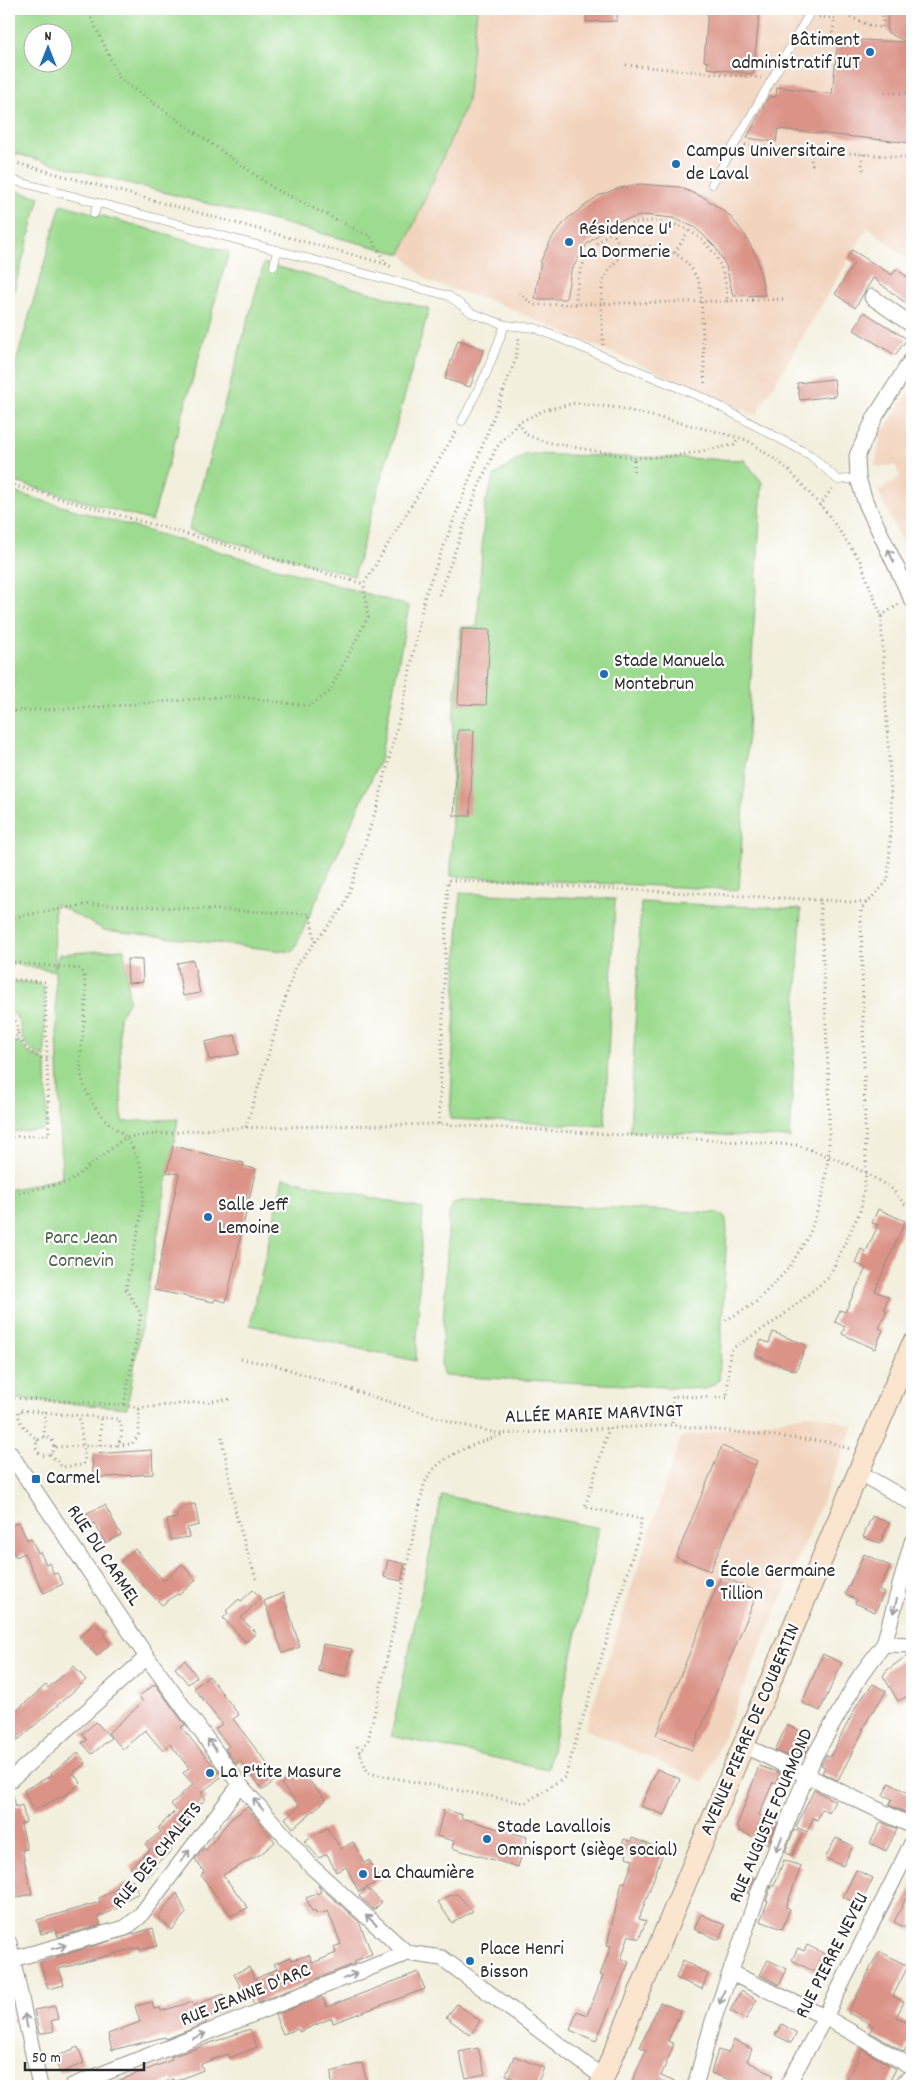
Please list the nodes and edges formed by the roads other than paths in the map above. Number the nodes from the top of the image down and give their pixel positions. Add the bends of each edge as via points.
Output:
1 (812, 9) edge
2 (712, 184) dead end
3 (10, 189) edge
4 (98, 203) junction
5 (94, 214) dead end
6 (277, 250) junction
7 (274, 266) dead end
8 (872, 297) dead end
9 (505, 324) junction
10 (912, 325) edge
11 (912, 359) edge
12 (462, 421) road end
13 (858, 478) junction
14 (911, 598) edge
15 (912, 1345) edge
16 (9, 1452) edge
17 (862, 1463) junction
18 (912, 1503) edge
19 (912, 1542) edge
20 (884, 1644) junction
21 (912, 1645) edge
22 (147, 1657) junction
23 (745, 1746) junction
24 (807, 1775) junction
25 (9, 1781) edge
26 (240, 1785) junction
27 (912, 1826) edge
28 (912, 1843) edge
29 (9, 1943) edge
30 (407, 1953) junction
31 (11, 1960) edge
32 (731, 1973) junction
33 (825, 2016) junction
34 (912, 2067) edge
35 (912, 2076) edge
36 (602, 2082) edge
37 (40, 2086) edge
38 (72, 2086) edge
39 (695, 2086) edge
40 (787, 2086) edge
41 (900, 2086) edge

1 - 2 lane
3 - 4 lane via 12,180
4 - 5 lane
4 - 6 lane
6 - 7 lane
6 - 9 lane via 450,296 472,313
8 - 10 street
9 - 12 lane via 486,374
9 - 13 lane via 522,325 603,355 706,399 810,455 838,480
11 - 13 street via 874,417 862,442 857,456
14 -> 13 street via 865,501
15 - 17 street, AVENUE PIERRE DE COUBERTIN
16 - 22 street, RUE DU CARMEL
17 - 18 street
17 - 23 street, AVENUE PIERRE DE COUBERTIN
19 -> 20 street, RUE AUGUSTE FOURMOND
20 - 21 street
20 - 24 street, RUE AUGUSTE FOURMOND via 860,1676
22 - 25 street
26 -> 22 street, RUE DU CARMEL
23 - 24 street
23 - 36 street, AVENUE PIERRE DE COUBERTIN
24 - 27 street
24 -> 32 street, RUE AUGUSTE FOURMOND via 761,1886
30 -> 26 street, RUE DU CARMEL via 312,1867
31 -> 26 street, RUE DES CHALETS via 125,1928 139,1917
28 - 33 street, RUE PIERRE NEVEU
29 - 31 street
30 - 36 street via 442,1958
38 -> 30 street, RUE JEANNE D'ARC
37 -> 31 street
32 - 33 street
32 -> 39 street, RUE AUGUSTE FOURMOND via 713,2021
33 - 34 street
33 - 40 street, RUE PIERRE NEVEU
35 - 41 street

